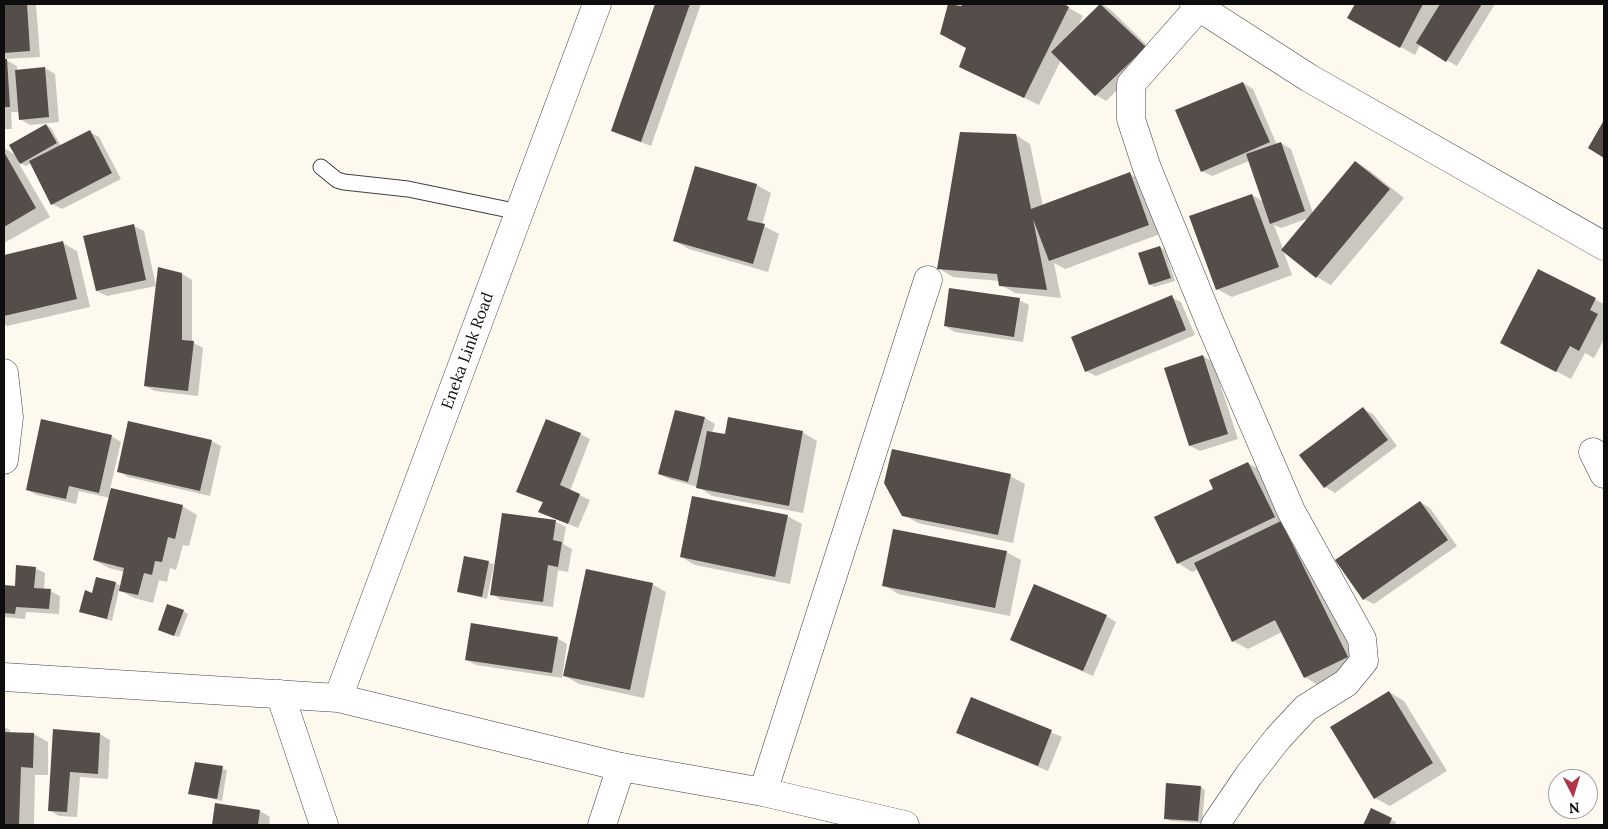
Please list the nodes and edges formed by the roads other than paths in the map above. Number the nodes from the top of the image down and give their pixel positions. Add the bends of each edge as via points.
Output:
1 (597, 4) edge
2 (1197, 5) edge
3 (321, 167) dead end
4 (520, 212) junction
5 (1604, 246) edge
6 (928, 280) dead end
7 (4, 373) edge
8 (4, 460) edge
9 (4, 677) edge
10 (280, 694) junction
11 (338, 698) junction
12 (620, 767) junction
13 (764, 792) junction
14 (324, 825) edge
15 (602, 825) edge
16 (904, 825) edge
17 (1215, 825) edge

1 - 4 street, Eneka Link Road
2 - 5 street via 1309,78
2 - 17 street via 1131,84 1131,119 1147,168 1291,511 1362,639 1364,661 1346,683 1306,708 1278,738
3 - 4 lane via 344,182 408,189
4 - 11 street, Eneka Link Road
6 - 13 street
7 - 8 street via 9,417
9 - 10 street
10 - 11 street
10 - 14 street
11 - 12 street
12 - 13 street
12 - 15 street
13 - 16 street

